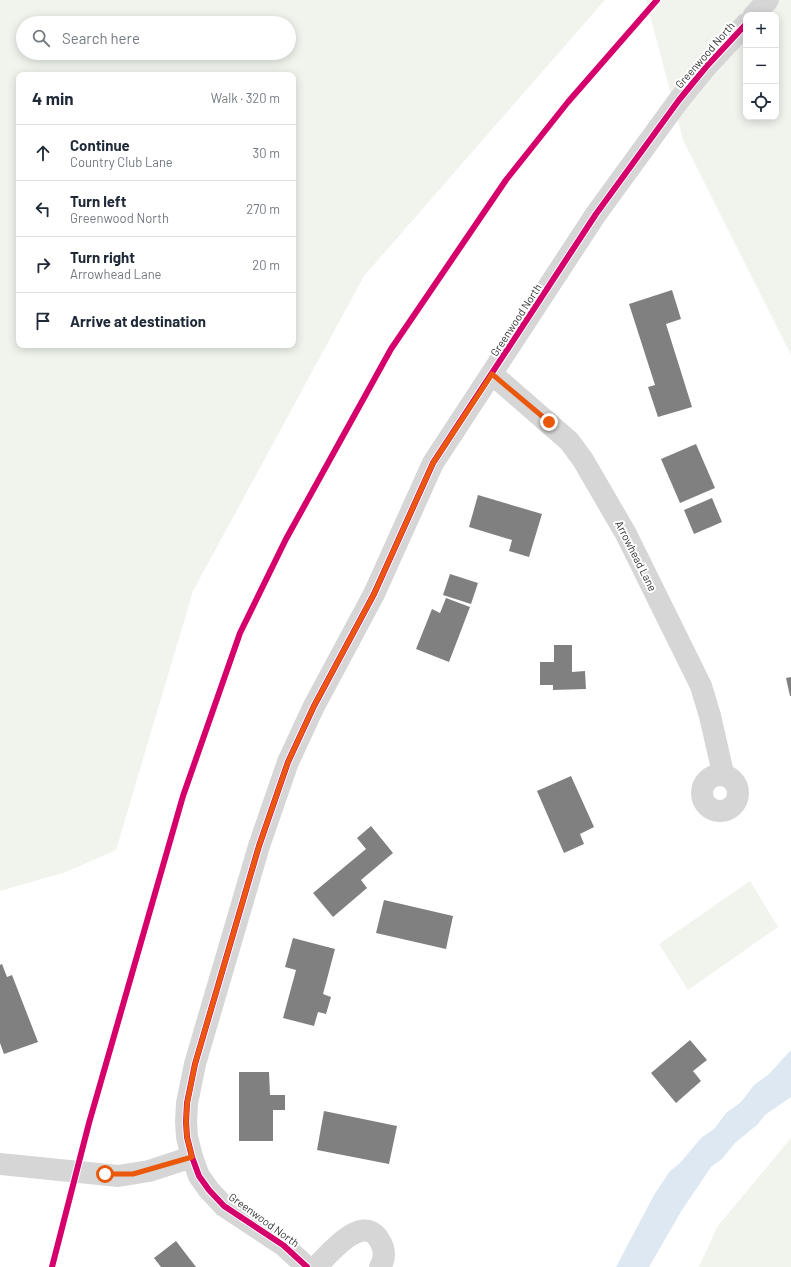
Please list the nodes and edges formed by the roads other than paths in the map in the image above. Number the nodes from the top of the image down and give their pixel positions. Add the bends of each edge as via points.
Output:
1 (768, 0) edge
2 (757, 12) edge
3 (743, 27) edge
4 (492, 374) junction
5 (723, 773) dead end
6 (192, 1157) junction
7 (0, 1164) edge
8 (307, 1267) edge
9 (316, 1267) edge
10 (380, 1267) edge

1 - 2 street
3 - 4 street, Greenwood North via 679,100 596,214
4 - 5 street, Arrowhead Lane via 569,440 595,480 626,534 701,686
4 - 6 street, Greenwood North via 433,463 374,594 314,706 288,762 259,846 195,1064 186,1122
6 - 7 street via 149,1171 118,1176
6 - 8 street, Greenwood North via 199,1176 224,1206 283,1246
9 - 10 street via 345,1238 356,1232 366,1231 379,1239 383,1248 384,1257

